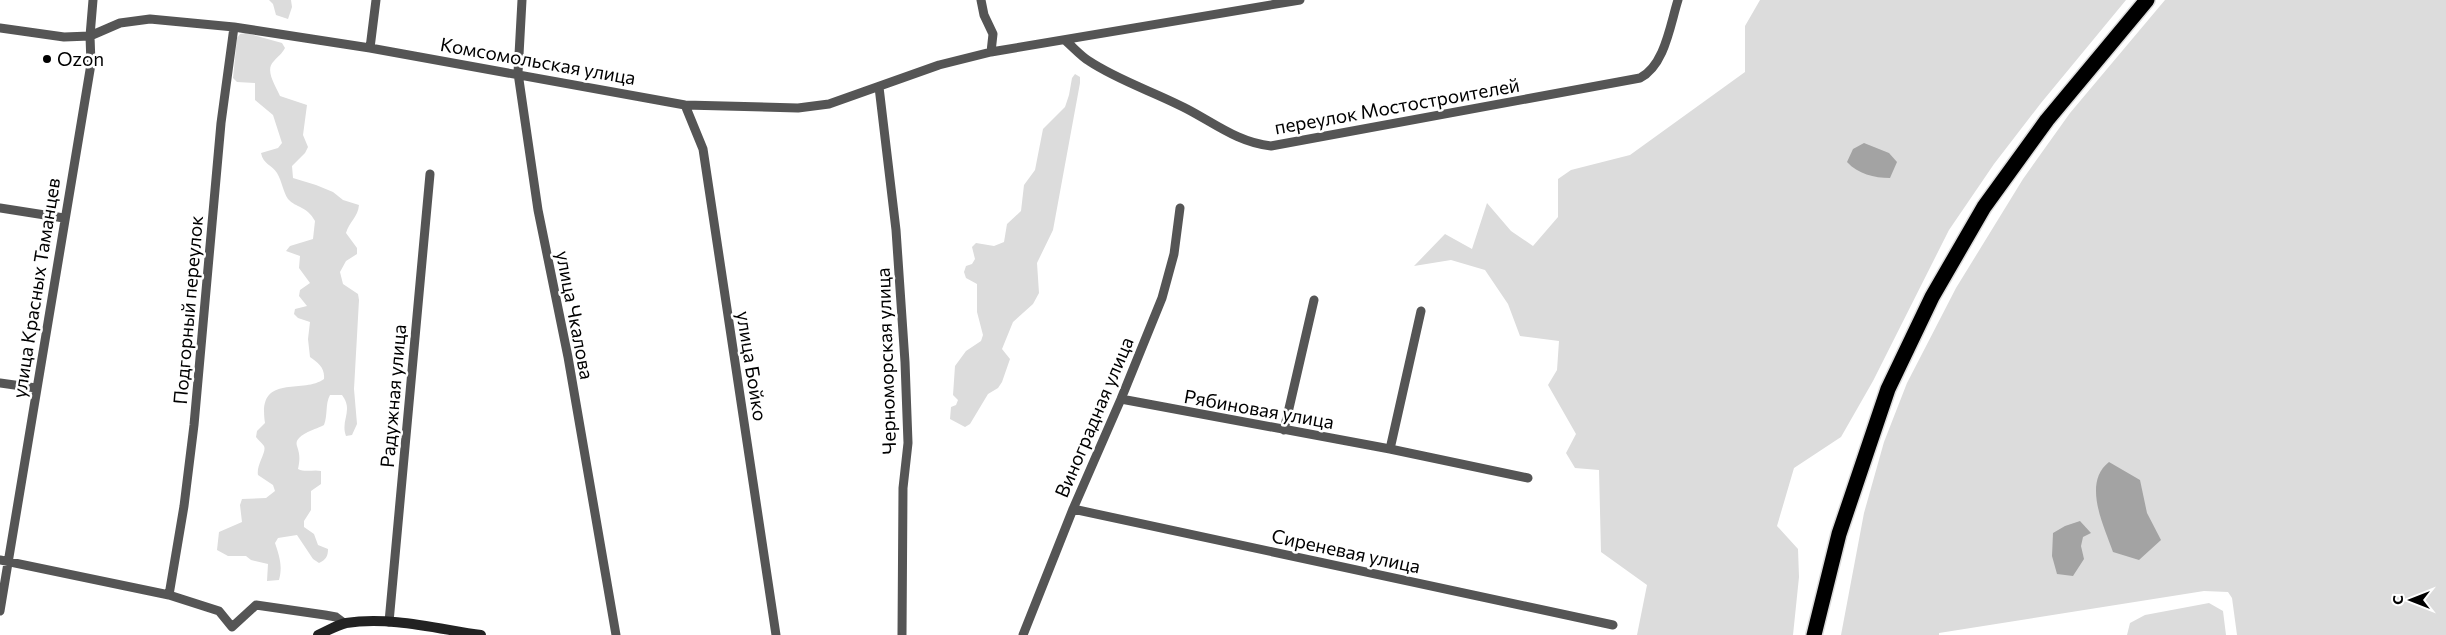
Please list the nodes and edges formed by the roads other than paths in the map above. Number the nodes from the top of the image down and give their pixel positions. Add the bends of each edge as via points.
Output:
1 (93, 0) edge
2 (376, 0) edge
3 (522, 0) edge
4 (981, 0) edge
5 (1300, 0) edge
6 (1678, 0) edge
7 (2147, 0) edge
8 (234, 27) junction
9 (0, 28) edge
10 (90, 36) junction
11 (1066, 41) junction
12 (370, 48) junction
13 (992, 52) junction
14 (518, 73) junction
15 (879, 86) junction
16 (685, 105) junction
17 (430, 174) dead end
18 (0, 208) edge
19 (1180, 208) dead end
20 (64, 218) junction
21 (1314, 300) dead end
22 (1421, 310) dead end
23 (0, 383) edge
24 (36, 388) junction
25 (1121, 399) junction
26 (1284, 430) junction
27 (1390, 449) junction
28 (1528, 478) dead end
29 (1073, 509) junction
30 (4, 561) edge
31 (169, 595) junction
32 (0, 611) edge
33 (389, 622) junction
34 (344, 624) junction
35 (1614, 625) dead end
36 (234, 631) edge
37 (318, 635) edge
38 (481, 635) edge
39 (616, 635) edge
40 (776, 635) edge
41 (902, 635) edge
42 (1023, 635) edge
43 (1814, 635) edge

1 - 10 street, улица Красных Таманцев
2 - 12 street
3 - 14 street, улица Чкалова
4 - 13 street via 993,34
5 - 11 street, Комсомольская улица
6 - 11 street, переулок Мостостроителей via 1656,62 1650,73 1640,78 1270,146 1255,145 1236,137 1187,109 1104,70
7 - 43 highway via 2047,120 1984,207 1932,297 1888,389 1839,534
8 - 10 street, Комсомольская улица via 150,18 120,24
8 - 12 street, Комсомольская улица
8 - 31 street, Подгорный переулок via 221,123 192,443
9 - 10 street, Комсомольская улица via 64,37
10 - 20 street, улица Красных Таманцев via 90,64
11 - 13 street, Комсомольская улица
12 - 14 street, Комсомольская улица
13 - 15 street, Комсомольская улица via 939,65
14 - 16 street, Комсомольская улица
14 - 39 street, улица Чкалова via 538,210 568,357
15 - 16 street, Комсомольская улица via 829,104 798,108
15 - 41 street, Черноморская улица via 896,230 905,362 908,443 903,488
16 - 40 street, улица Бойко via 703,149
17 - 33 street, Радужная улица
18 - 20 street
19 - 25 street, Виноградная улица via 1179,231 1162,298
20 - 24 street, улица Красных Таманцев
21 - 26 street
22 - 27 street
23 - 24 street
24 - 30 street, улица Красных Таманцев
25 - 26 street, Рябиновая улица
25 - 29 street, Виноградная улица
26 - 27 street, Рябиновая улица
27 - 28 street, Рябиновая улица
29 - 35 street, Сиреневая улица
29 - 42 street, Виноградная улица
30 - 31 street
30 - 32 street, улица Красных Таманцев
31 - 36 street via 219,611
33 - 34 main road
33 - 38 main road
34 - 36 street via 336,617 256,605
34 - 37 main road

